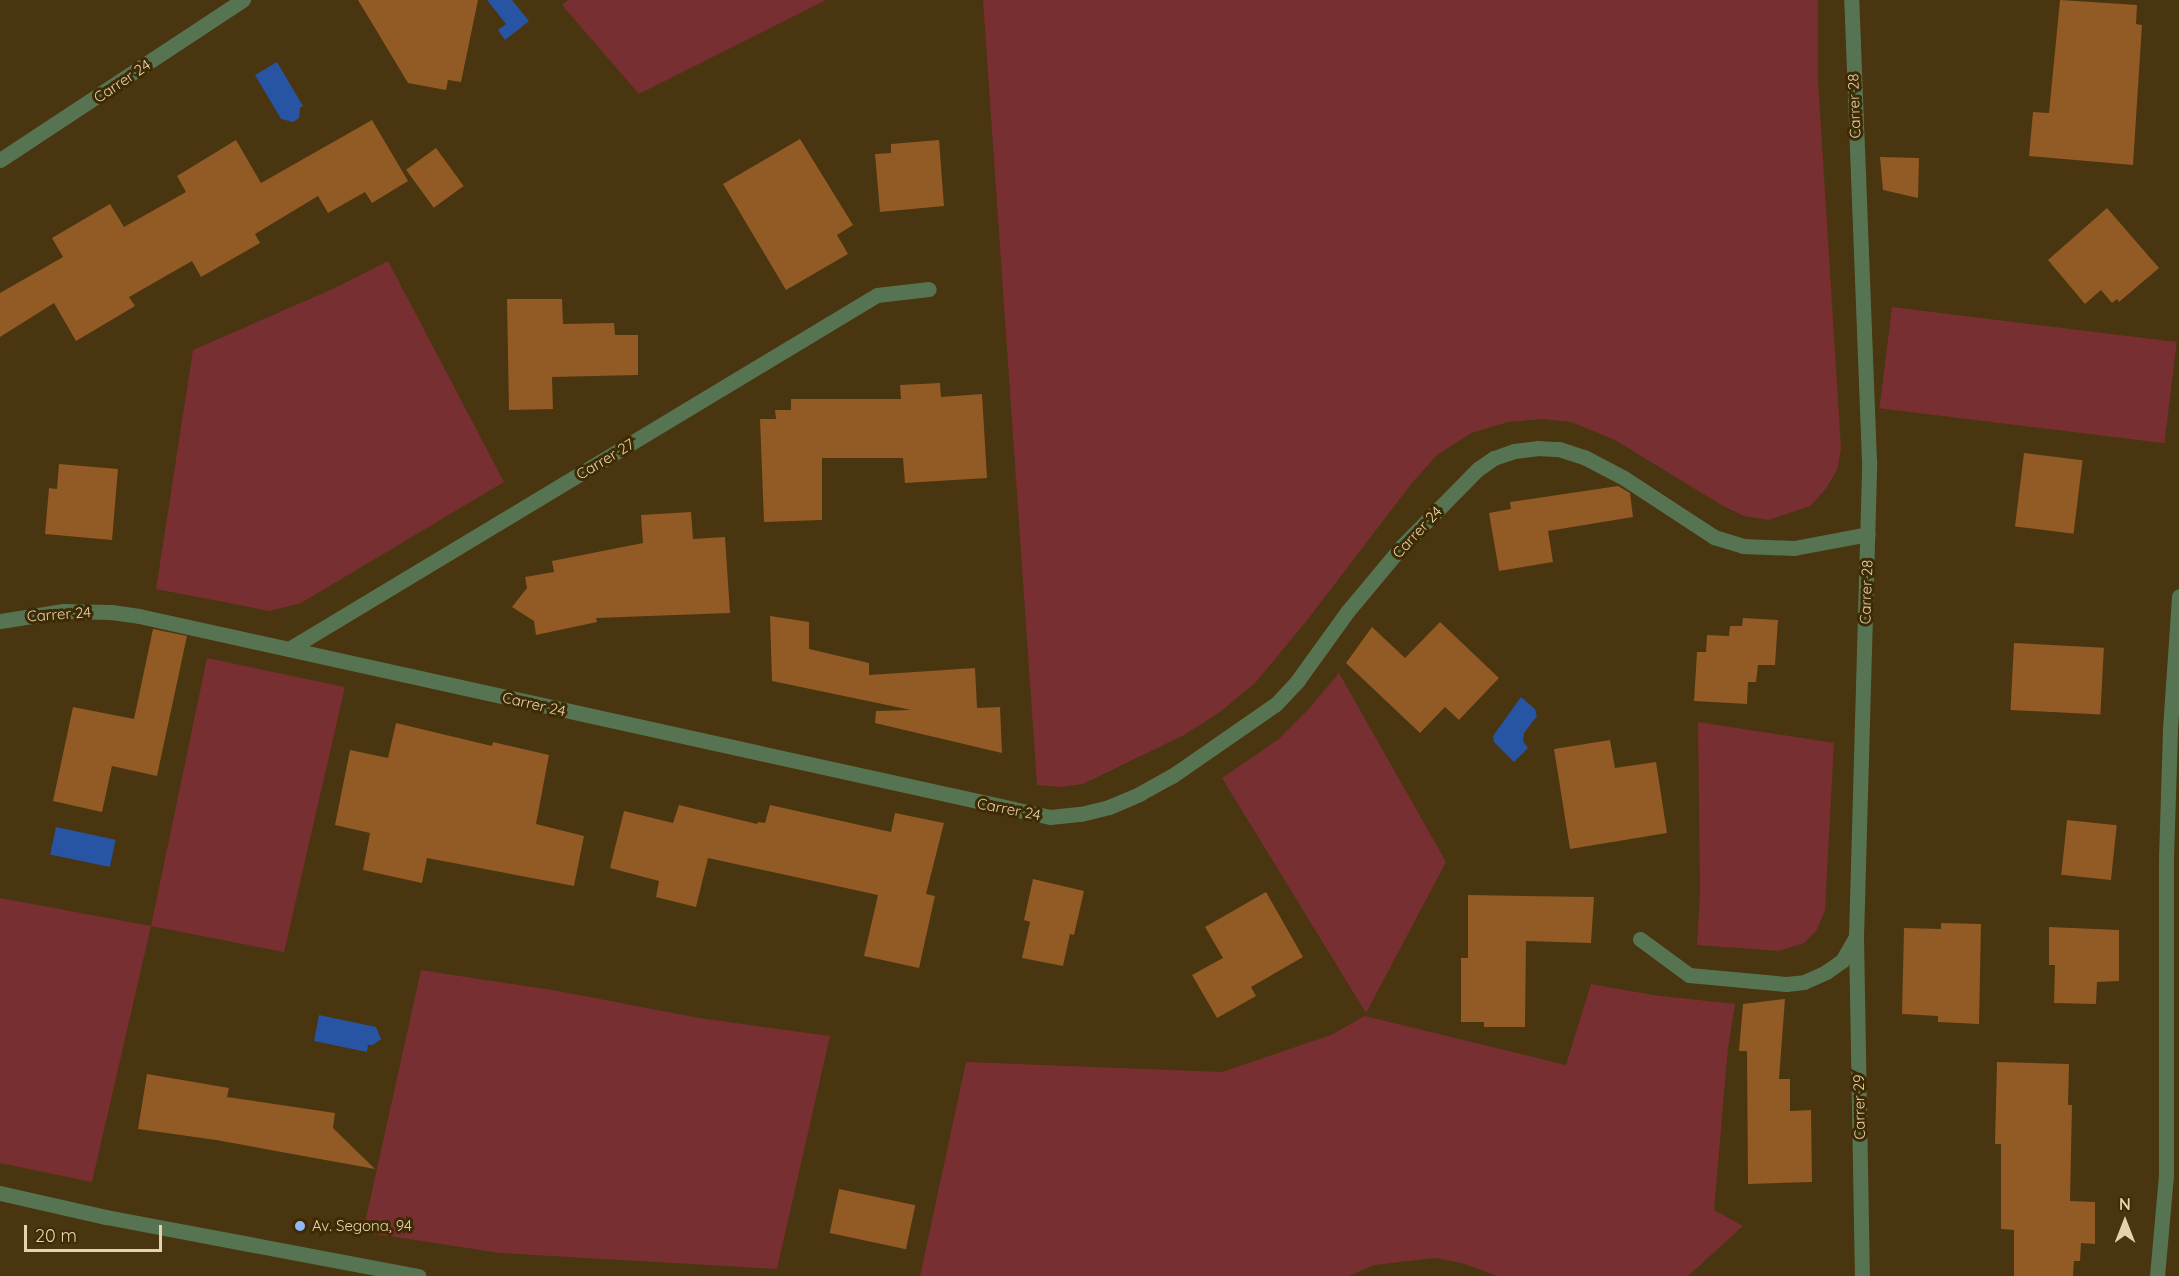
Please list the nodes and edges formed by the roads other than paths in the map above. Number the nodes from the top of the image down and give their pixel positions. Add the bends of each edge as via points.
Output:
1 (243, 0) edge
2 (1851, 0) edge
3 (0, 160) edge
4 (929, 289) dead end
5 (1868, 534) junction
6 (2179, 596) edge
7 (0, 621) edge
8 (289, 649) junction
9 (2179, 845) edge
10 (2166, 858) junction
11 (1856, 937) junction
12 (1640, 939) dead end
13 (0, 1193) edge
14 (418, 1276) edge
15 (1862, 1276) edge
16 (2157, 1276) edge

1 - 3 street, Carrer 24
2 - 5 street, Carrer 28 via 1869,460
4 - 8 street, Carrer 27 via 877,295
5 - 8 street, Carrer 24 via 1794,548 1743,546 1714,537 1584,457 1559,449 1514,451 1478,469 1402,546 1276,704 1172,776 1139,794 1100,810 1050,817
5 - 11 street, Carrer 28
6 - 10 street
7 - 8 street, Carrer 24 via 41,613 111,612
9 - 10 street
10 - 16 street via 2166,1175
11 - 12 street via 1842,961 1826,972 1786,984 1689,975
11 - 15 street, Carrer 29
13 - 14 street

